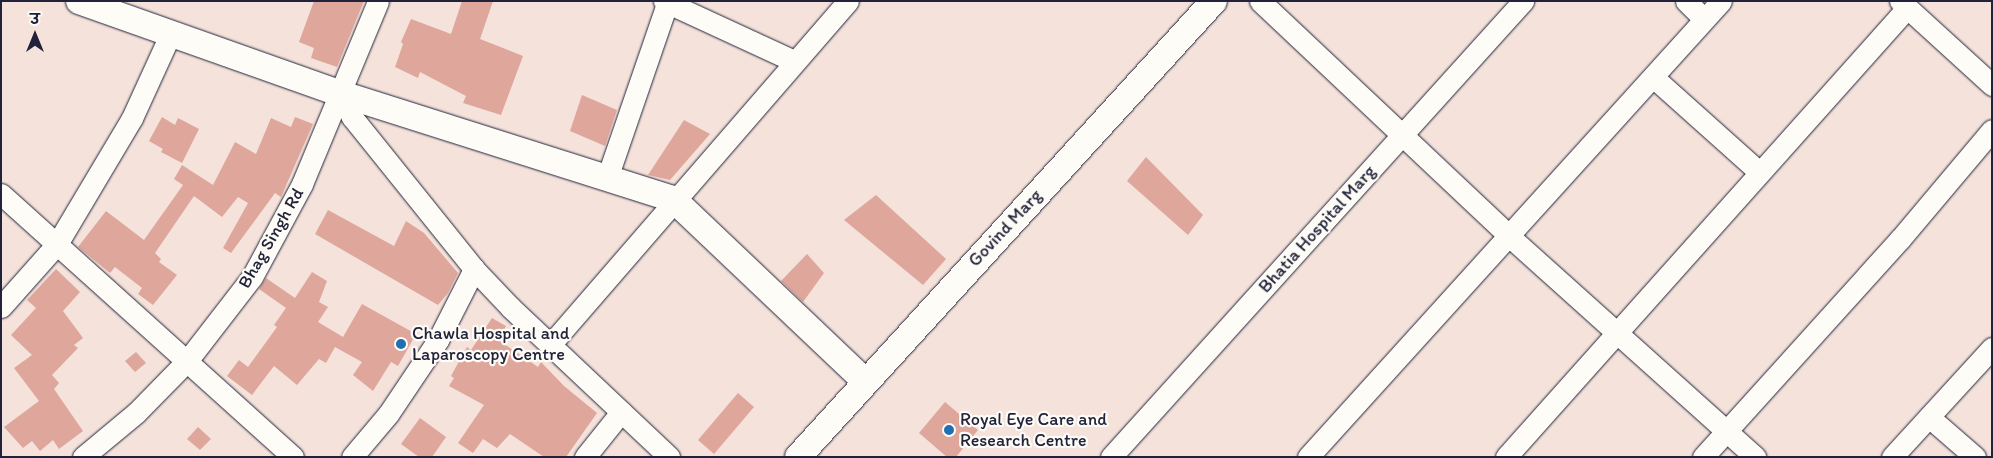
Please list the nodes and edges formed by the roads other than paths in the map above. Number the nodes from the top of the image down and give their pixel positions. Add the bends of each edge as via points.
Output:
1 (78, 1) edge
2 (378, 1) edge
3 (848, 1) edge
4 (1214, 1) edge
5 (1260, 1) edge
6 (1523, 1) edge
7 (1686, 1) edge
8 (1721, 1) edge
9 (666, 2) edge
10 (1904, 4) edge
11 (1704, 19) junction
12 (171, 33) junction
13 (794, 61) junction
14 (1653, 77) junction
15 (1992, 85) edge
16 (342, 94) junction
17 (1992, 130) edge
18 (1401, 135) junction
19 (1758, 171) junction
20 (607, 178) junction
21 (1, 194) edge
22 (673, 199) junction
23 (1509, 236) junction
24 (57, 244) junction
25 (474, 269) junction
26 (1, 307) edge
27 (1616, 332) junction
28 (550, 345) junction
29 (1992, 348) edge
30 (187, 361) junction
31 (865, 381) junction
32 (620, 412) junction
33 (1929, 417) junction
34 (1726, 431) junction
35 (84, 457) edge
36 (293, 457) edge
37 (352, 457) edge
38 (585, 457) edge
39 (668, 457) edge
40 (798, 457) edge
41 (1111, 457) edge
42 (1308, 457) edge
43 (1506, 457) edge
44 (1703, 457) edge
45 (1754, 457) edge
46 (1892, 457) edge
47 (1975, 457) edge

1 - 12 street
2 - 16 street, Bhag Singh Rd
3 - 13 street
4 - 31 street, Govind Marg
5 - 18 street
6 - 18 street, Bhatia Hospital Marg
7 - 11 street
8 - 11 street
9 - 13 street
9 - 20 street
10 - 15 street
10 - 19 street
11 - 14 street
12 - 16 street
12 - 24 street via 132,118
13 - 22 street
14 - 19 street
14 - 23 street
16 - 20 street
16 - 25 street via 352,117
16 - 30 street, Bhag Singh Rd via 302,184 252,277
17 - 34 street via 1901,238
18 - 23 street
18 - 41 street, Bhatia Hospital Marg
19 - 27 street
20 - 22 street
21 - 24 street
22 - 28 street
22 - 31 street
23 - 27 street
23 - 42 street
24 - 26 street
24 - 30 street
25 - 28 street
25 - 37 street via 438,340 389,413
27 - 34 street
27 - 43 street
28 - 32 street
29 - 33 street
30 - 35 street, Bhag Singh Rd via 136,414
30 - 36 street
31 - 40 street, Govind Marg
32 - 38 street
32 - 39 street
33 - 46 street
33 - 47 street
34 - 44 street
34 - 45 street

